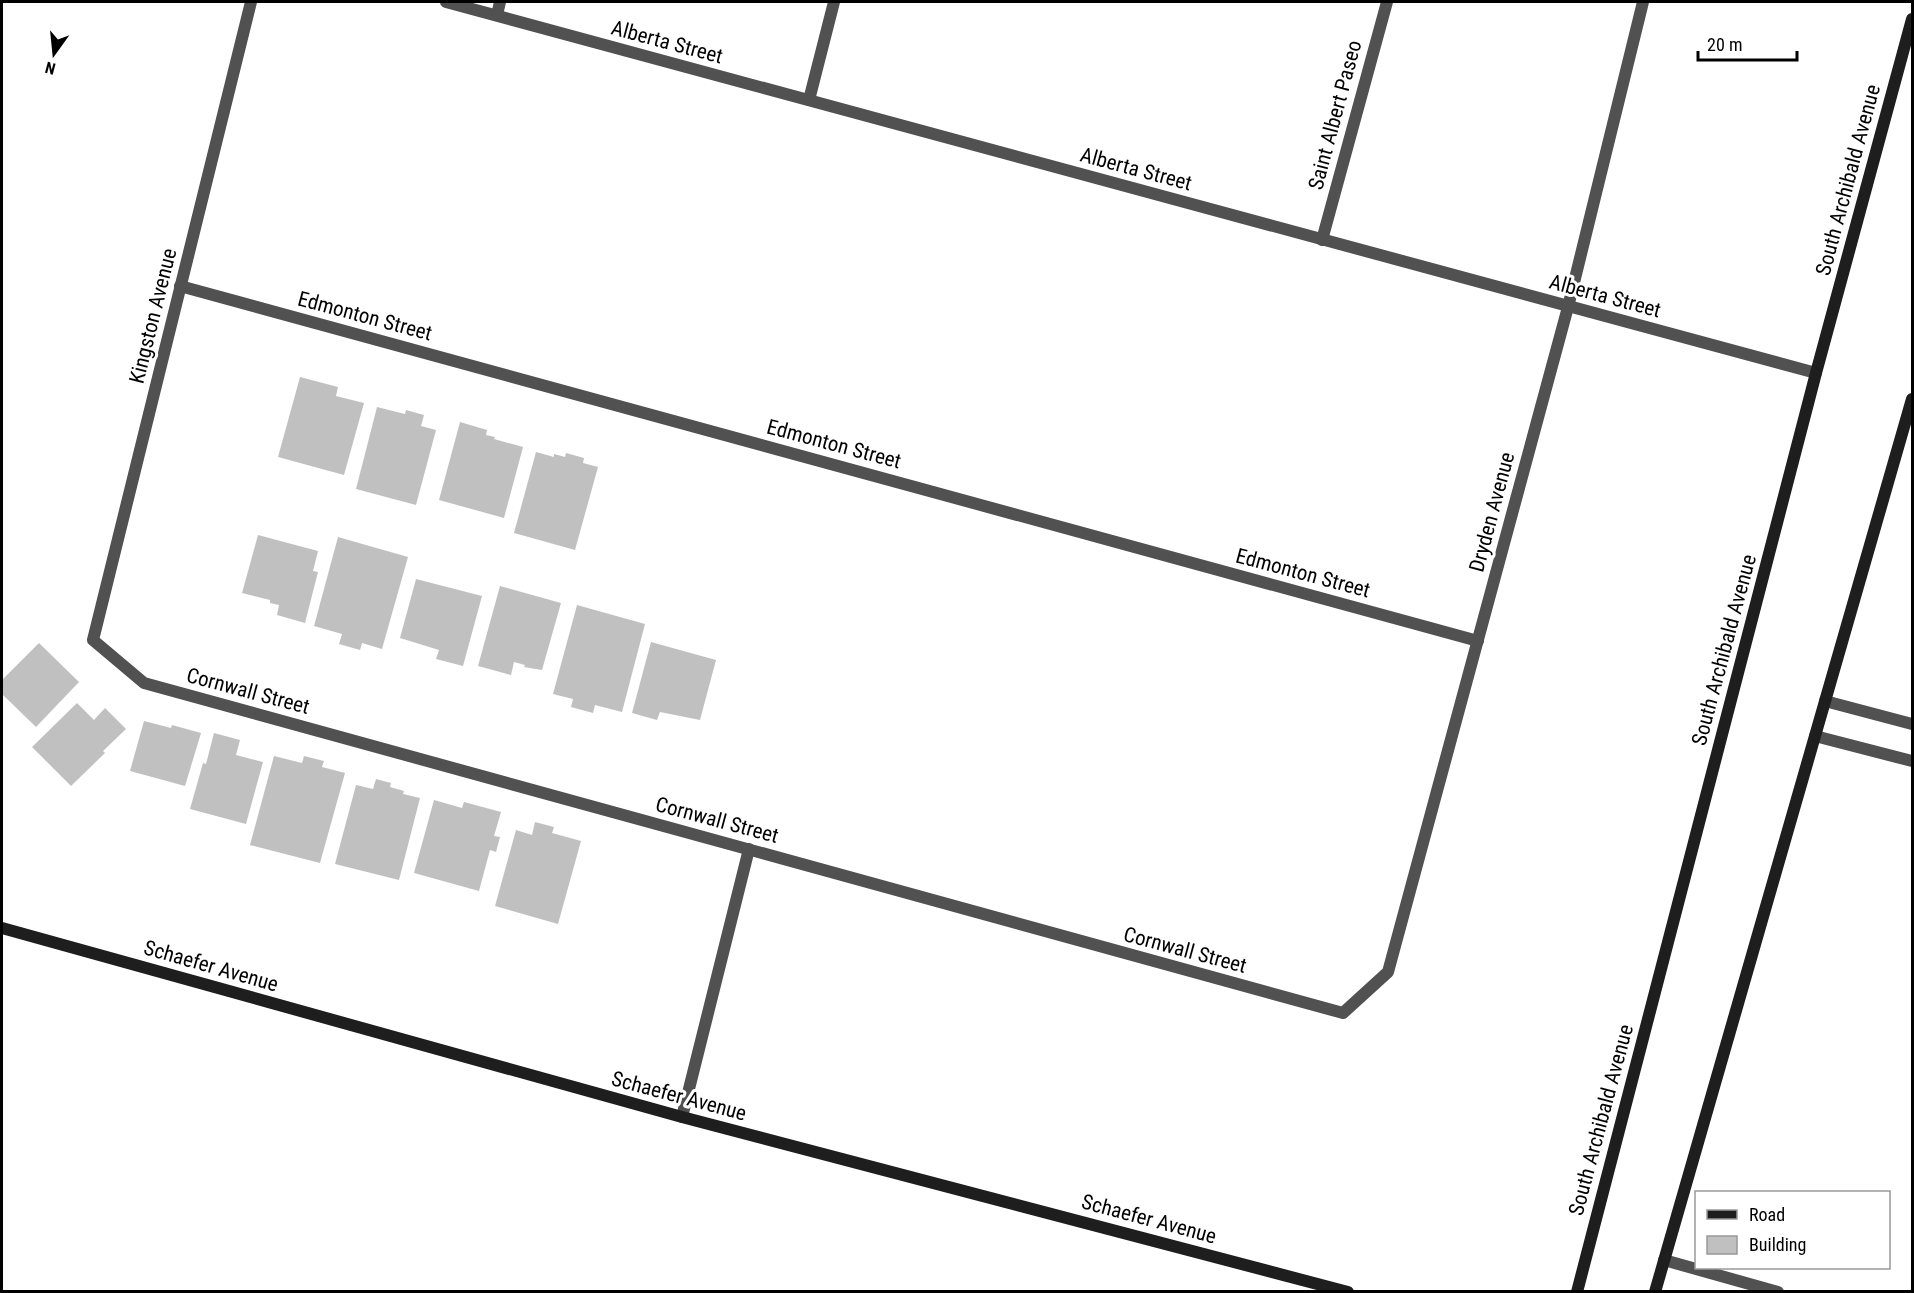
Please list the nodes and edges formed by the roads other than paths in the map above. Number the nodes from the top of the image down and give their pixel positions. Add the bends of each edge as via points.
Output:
1 (251, 2) edge
2 (446, 2) edge
3 (500, 2) edge
4 (834, 2) edge
5 (1387, 2) edge
6 (1643, 2) edge
7 (497, 15) junction
8 (1912, 19) edge
9 (809, 100) junction
10 (1322, 240) junction
11 (180, 286) junction
12 (1568, 307) junction
13 (1816, 373) junction
14 (1912, 399) edge
15 (93, 640) joint
16 (1478, 641) junction
17 (1825, 701) junction
18 (1912, 724) edge
19 (1815, 736) junction
20 (1912, 760) edge
21 (749, 849) junction
22 (2, 928) edge
23 (1343, 1013) joint
24 (682, 1118) junction
25 (1664, 1260) junction
26 (1695, 1269) edge
27 (1696, 1269) edge
28 (1348, 1292) edge
29 (1577, 1292) edge
30 (1655, 1292) edge
31 (1778, 1292) edge

1 - 11 street, Kingston Avenue
2 - 7 street, Alberta Street
3 - 7 street
4 - 9 street
5 - 10 street, Saint Albert Paseo
6 - 12 street, Dryden Avenue
7 - 9 street, Alberta Street
8 - 13 main road, South Archibald Avenue
9 - 10 street, Alberta Street
10 - 12 street, Alberta Street
11 - 15 street, Kingston Avenue
11 - 16 street, Edmonton Street
12 - 13 street, Alberta Street
12 - 16 street, Dryden Avenue
13 - 29 main road, South Archibald Avenue
14 - 17 main road
15 - 21 street, Cornwall Street via 144,683
16 - 23 street, Dryden Avenue via 1388,972
17 - 18 street
17 - 19 main road
19 - 20 street
19 - 25 main road
21 - 23 street, Cornwall Street
21 - 24 street
22 - 24 main road, Schaefer Avenue
24 - 28 main road, Schaefer Avenue
25 - 26 street
25 - 30 main road
27 - 31 street

